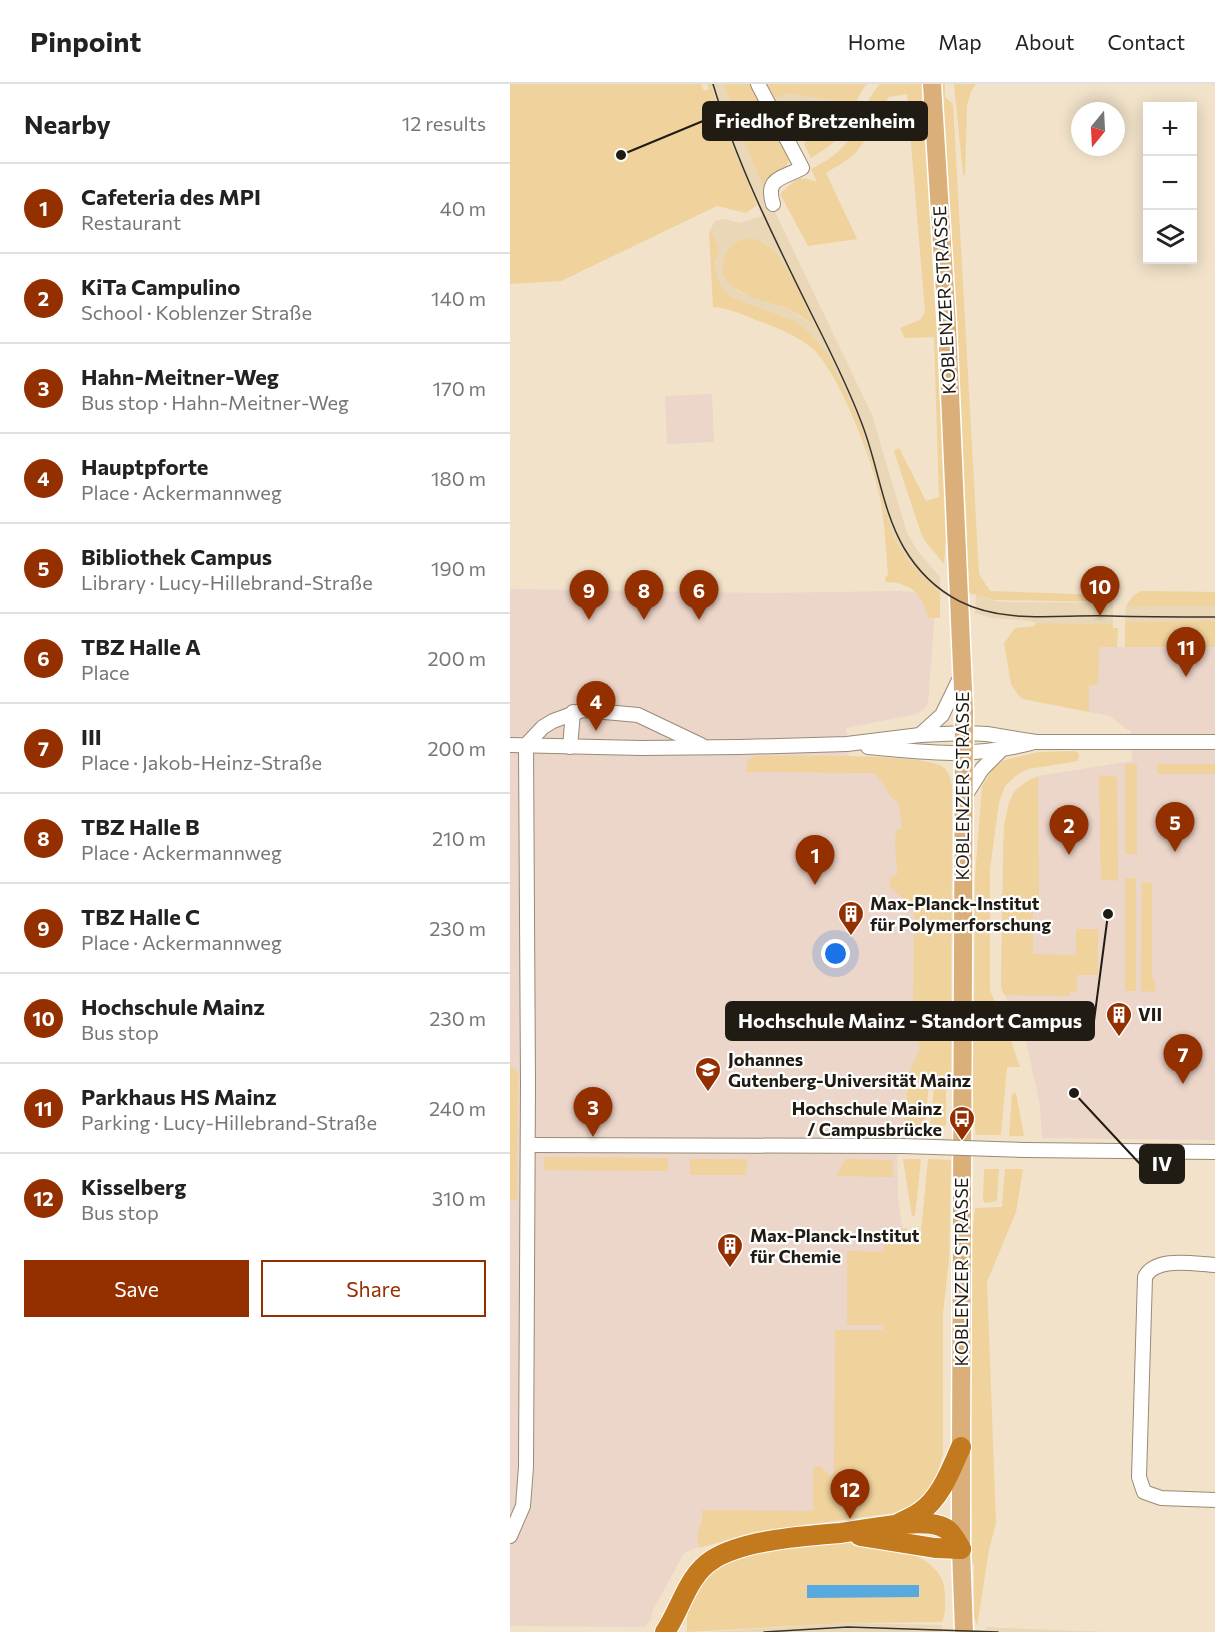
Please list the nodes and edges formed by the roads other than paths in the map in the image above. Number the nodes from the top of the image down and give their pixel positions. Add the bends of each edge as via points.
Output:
1 (758, 84) edge
2 (932, 84) edge
3 (773, 204) dead end
4 (963, 671) junction
5 (573, 712) junction
6 (964, 733) junction
7 (920, 735) junction
8 (1036, 742) junction
9 (1215, 742) edge
10 (847, 744) junction
11 (510, 745) edge
12 (526, 745) junction
13 (570, 747) junction
14 (706, 747) junction
15 (1000, 751) junction
16 (964, 754) junction
17 (965, 796) junction
18 (528, 1145) junction
19 (1215, 1152) edge
20 (1215, 1264) edge
21 (962, 1447) junction
22 (1215, 1500) edge
23 (896, 1525) junction
24 (840, 1533) junction
25 (510, 1536) edge
26 (962, 1549) junction
27 (682, 1601) junction
28 (665, 1632) edge
29 (682, 1632) edge
30 (964, 1632) edge

1 - 3 street via 802,168 773,184
2 - 4 main road, KOBLENZER STRASSE
4 - 6 main road, KOBLENZER STRASSE
4 - 7 street via 942,715
5 - 12 street via 543,728
5 - 13 street
5 - 14 street via 631,713
6 - 7 street
6 - 8 street
6 - 16 main road, KOBLENZER STRASSE
7 - 10 street
8 - 9 street
8 - 15 street
10 - 14 street
10 - 16 street
11 - 12 street
12 - 13 street
12 - 18 street
13 - 14 street
15 - 16 street
15 - 17 street via 982,769
16 - 17 main road, KOBLENZER STRASSE
17 - 21 main road, KOBLENZER STRASSE
18 - 19 street, bridge
18 - 25 street via 525,1473 523,1506
20 - 22 street via 1163,1264 1151,1268 1145,1277 1139,1477 1144,1492 1154,1497
21 - 23 highway via 930,1503
21 - 26 main road, KOBLENZER STRASSE
23 - 24 highway
23 - 26 highway via 938,1525 950,1532
24 - 26 highway
24 - 27 highway via 774,1540 718,1557 696,1576
26 - 30 main road, KOBLENZER STRASSE
27 - 28 highway
27 - 29 highway

